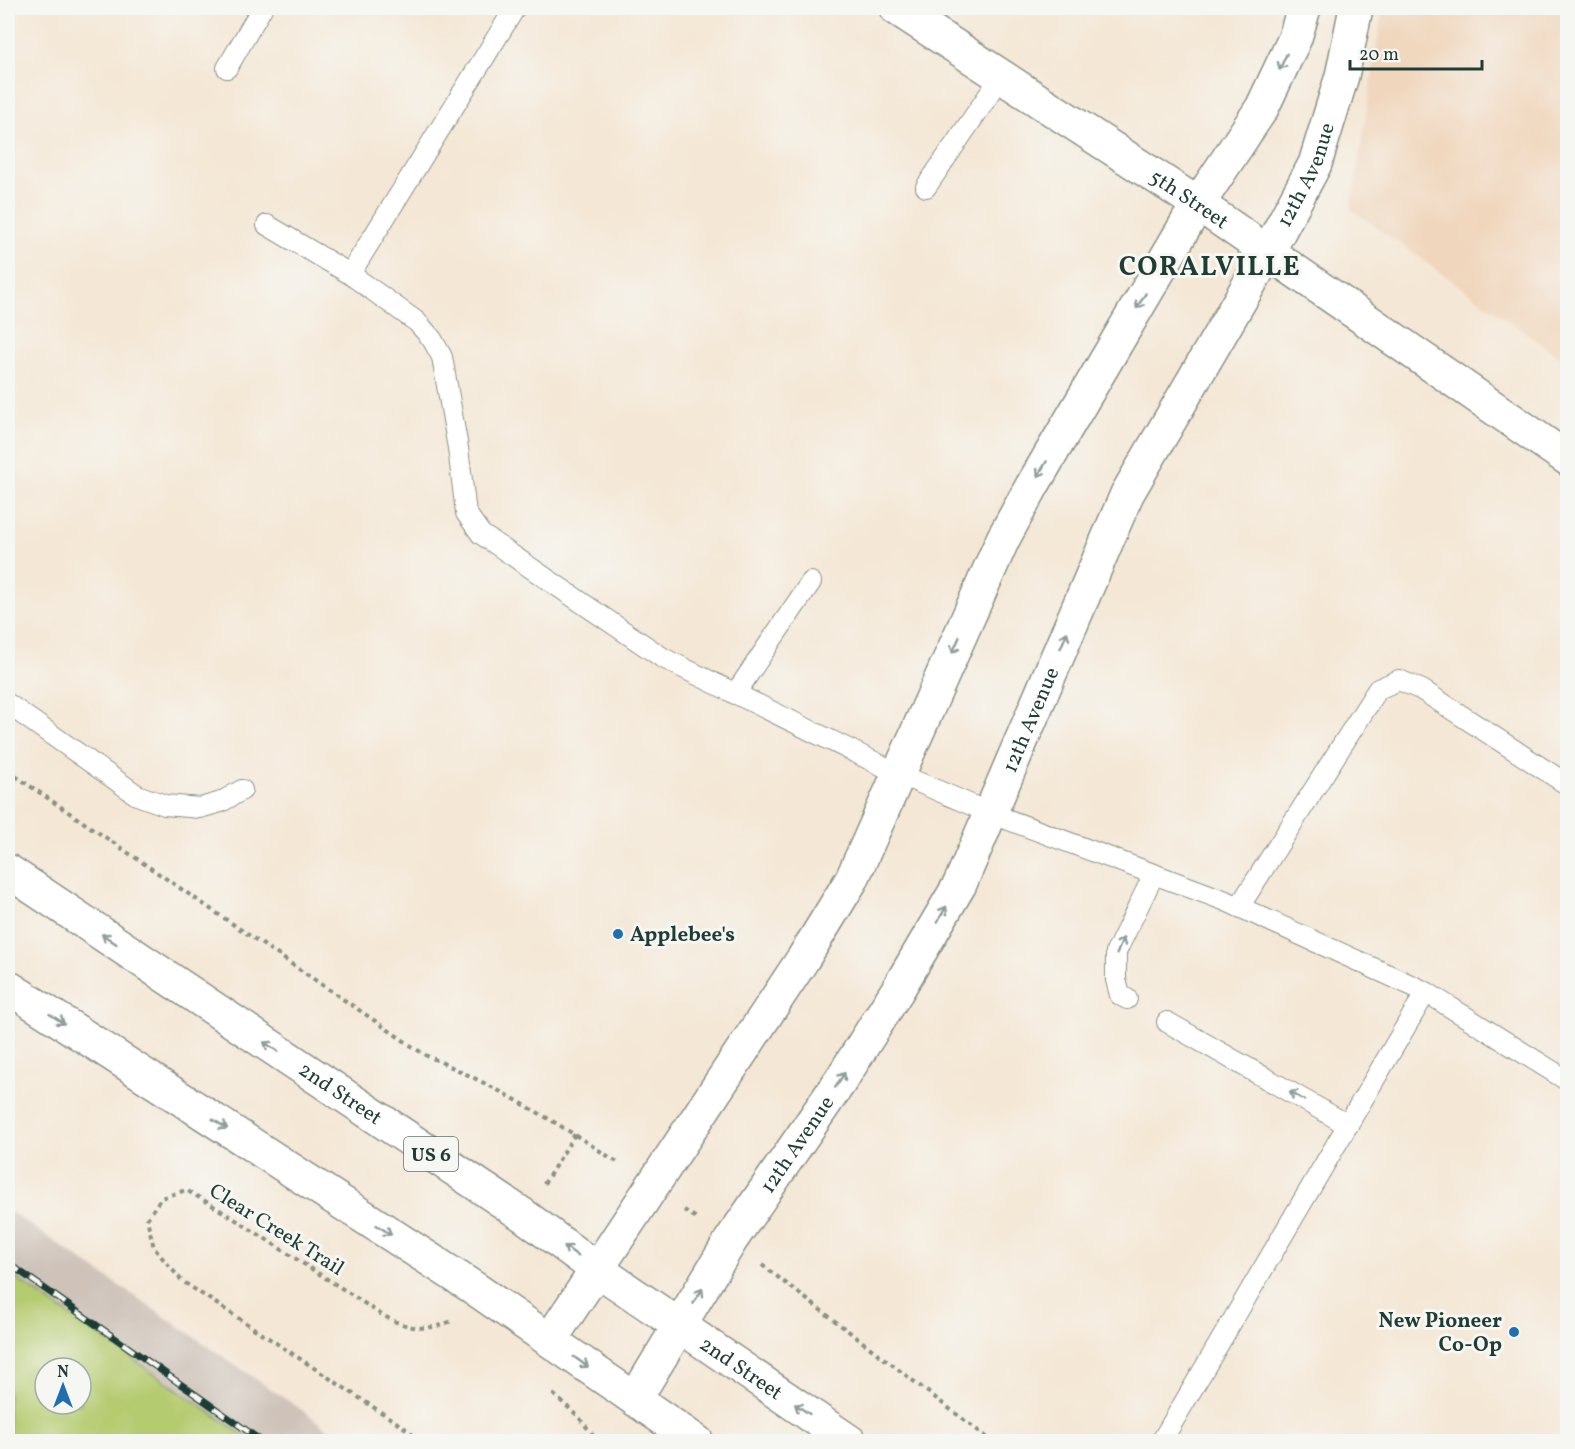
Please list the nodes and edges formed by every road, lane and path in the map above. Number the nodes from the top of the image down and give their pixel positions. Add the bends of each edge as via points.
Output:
1 (262, 8) edge
2 (514, 8) edge
3 (896, 8) edge
4 (1304, 8) edge
5 (1356, 8) edge
6 (227, 68) dead end
7 (1001, 77) junction
8 (926, 187) dead end
9 (1198, 204) junction
10 (267, 225) dead end
11 (1268, 252) junction
12 (350, 274) junction
13 (1568, 459) edge
14 (811, 582) dead end
15 (735, 694) junction
16 (8, 704) edge
17 (8, 771) edge
18 (898, 774) junction
19 (1568, 785) edge
20 (242, 790) dead end
21 (990, 813) junction
22 (8, 872) edge
23 (1154, 874) junction
24 (1239, 907) junction
25 (8, 987) edge
26 (1426, 992) junction
27 (1127, 999) dead end
28 (1167, 1022) dead end
29 (1568, 1081) edge
30 (1348, 1125) junction
31 (575, 1134) junction
32 (545, 1183) dead end
33 (651, 1188) junction
34 (731, 1240) junction
35 (598, 1270) junction
36 (452, 1320) dead end
37 (680, 1326) junction
38 (550, 1340) junction
39 (635, 1399) junction
40 (418, 1442) edge
41 (697, 1442) edge
42 (850, 1442) edge
43 (993, 1442) edge
44 (1161, 1442) edge

1 - 6 lane
2 - 12 lane
3 - 7 main road, 5th Street
4 -> 9 main road via 1295,38 1262,108
5 - 11 main road, 12th Avenue via 1342,76 1315,164
7 - 8 lane
7 - 9 main road, 5th Street
9 - 11 main road, 5th Street
9 -> 18 main road via 1004,539
10 - 12 lane
11 - 13 main road, 5th Street
21 -> 11 main road, 12th Avenue via 1127,494
12 - 15 lane via 417,322 442,357 466,513 481,534 663,658
14 - 15 lane
15 - 18 lane
16 - 20 lane via 137,795 165,805 200,808
17 - 31 path via 425,1055 492,1085
18 - 21 lane
18 - 33 main road via 852,879
19 - 24 lane via 1422,690 1399,680 1378,689
21 - 23 lane
34 -> 21 main road, 12th Avenue via 897,991 960,884
35 -> 22 main road, 2nd Street / US 6 via 513,1209
23 - 24 lane
27 -> 23 lane via 1120,995 1116,980 1116,952
24 - 26 lane
25 -> 38 main road
26 - 29 lane
26 - 30 lane
30 -> 28 lane
30 - 44 lane
31 - 32 path
31 - 33 path
33 - 34 path
33 - 35 main road
37 -> 34 main road, 12th Avenue
34 - 43 path
35 - 37 main road, 2nd Street / US 6
35 - 38 main road
36 - 40 path, Clear Creek Trail via 440,1327 402,1324 186,1190 161,1198 147,1219 154,1248 182,1281 408,1430
37 - 39 main road, 12th Avenue
42 -> 37 main road, 2nd Street / US 6
38 -> 39 main road
39 - 41 main road

